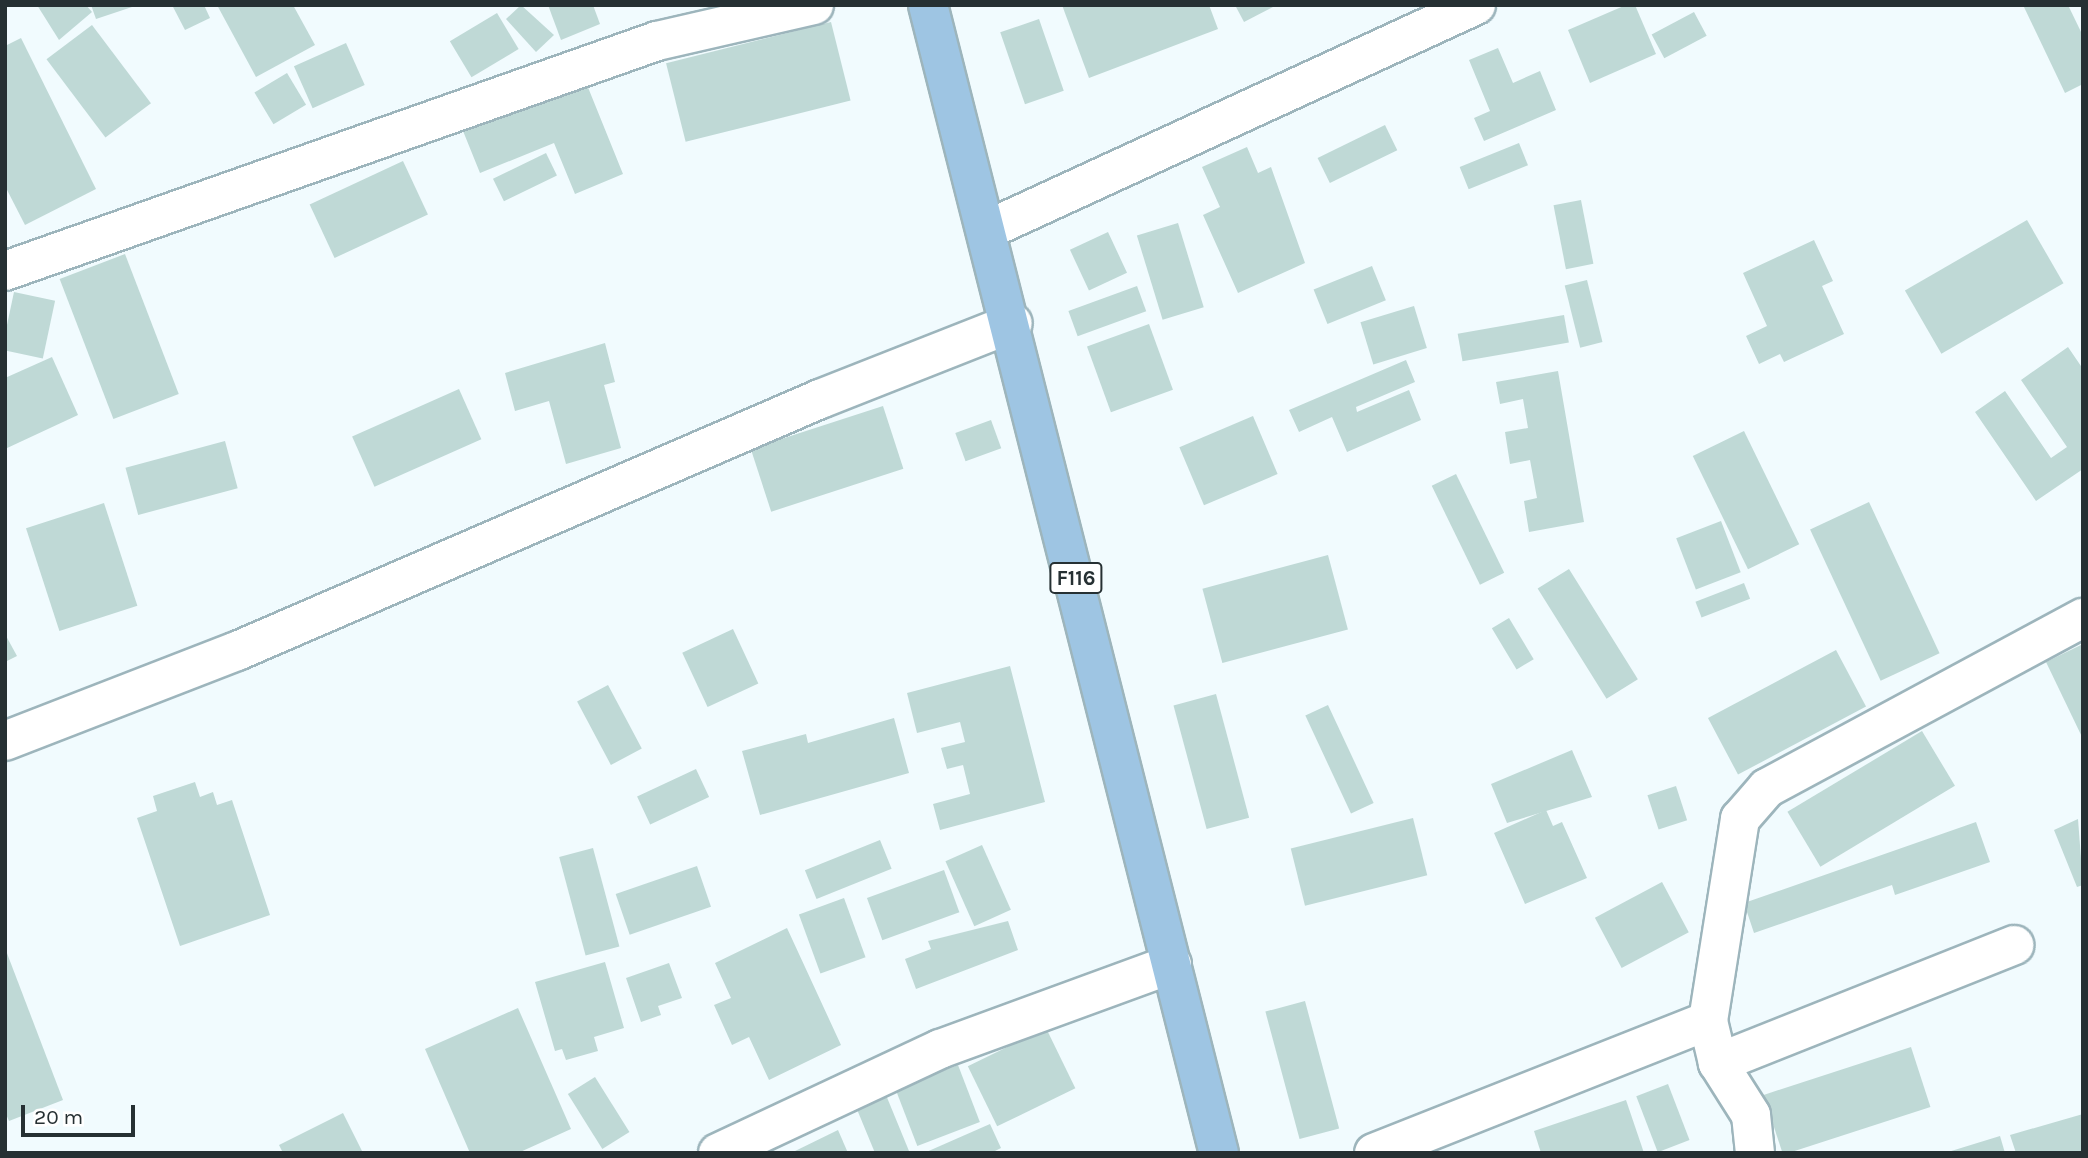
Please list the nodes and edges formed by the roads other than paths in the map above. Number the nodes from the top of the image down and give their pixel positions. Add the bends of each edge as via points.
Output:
1 (814, 5) edge
2 (928, 5) edge
3 (1476, 5) edge
4 (989, 229) junction
5 (5, 271) edge
6 (1013, 324) junction
7 (2083, 618) edge
8 (5, 741) edge
9 (2014, 945) dead end
10 (1172, 964) junction
11 (1708, 1021) junction
12 (1718, 1063) junction
13 (718, 1153) edge
14 (1219, 1153) edge
15 (1374, 1153) edge
16 (1755, 1153) edge

1 - 5 street via 657,41
2 - 4 main road, F116
3 - 4 street
4 - 6 main road, F116
6 - 8 street via 820,399 237,651
6 - 10 main road, F116
7 - 11 street via 1767,788 1740,819 1731,851
9 - 12 street
10 - 13 street via 940,1049
10 - 14 main road, F116
11 - 12 street
11 - 15 street
12 - 16 street via 1751,1115

